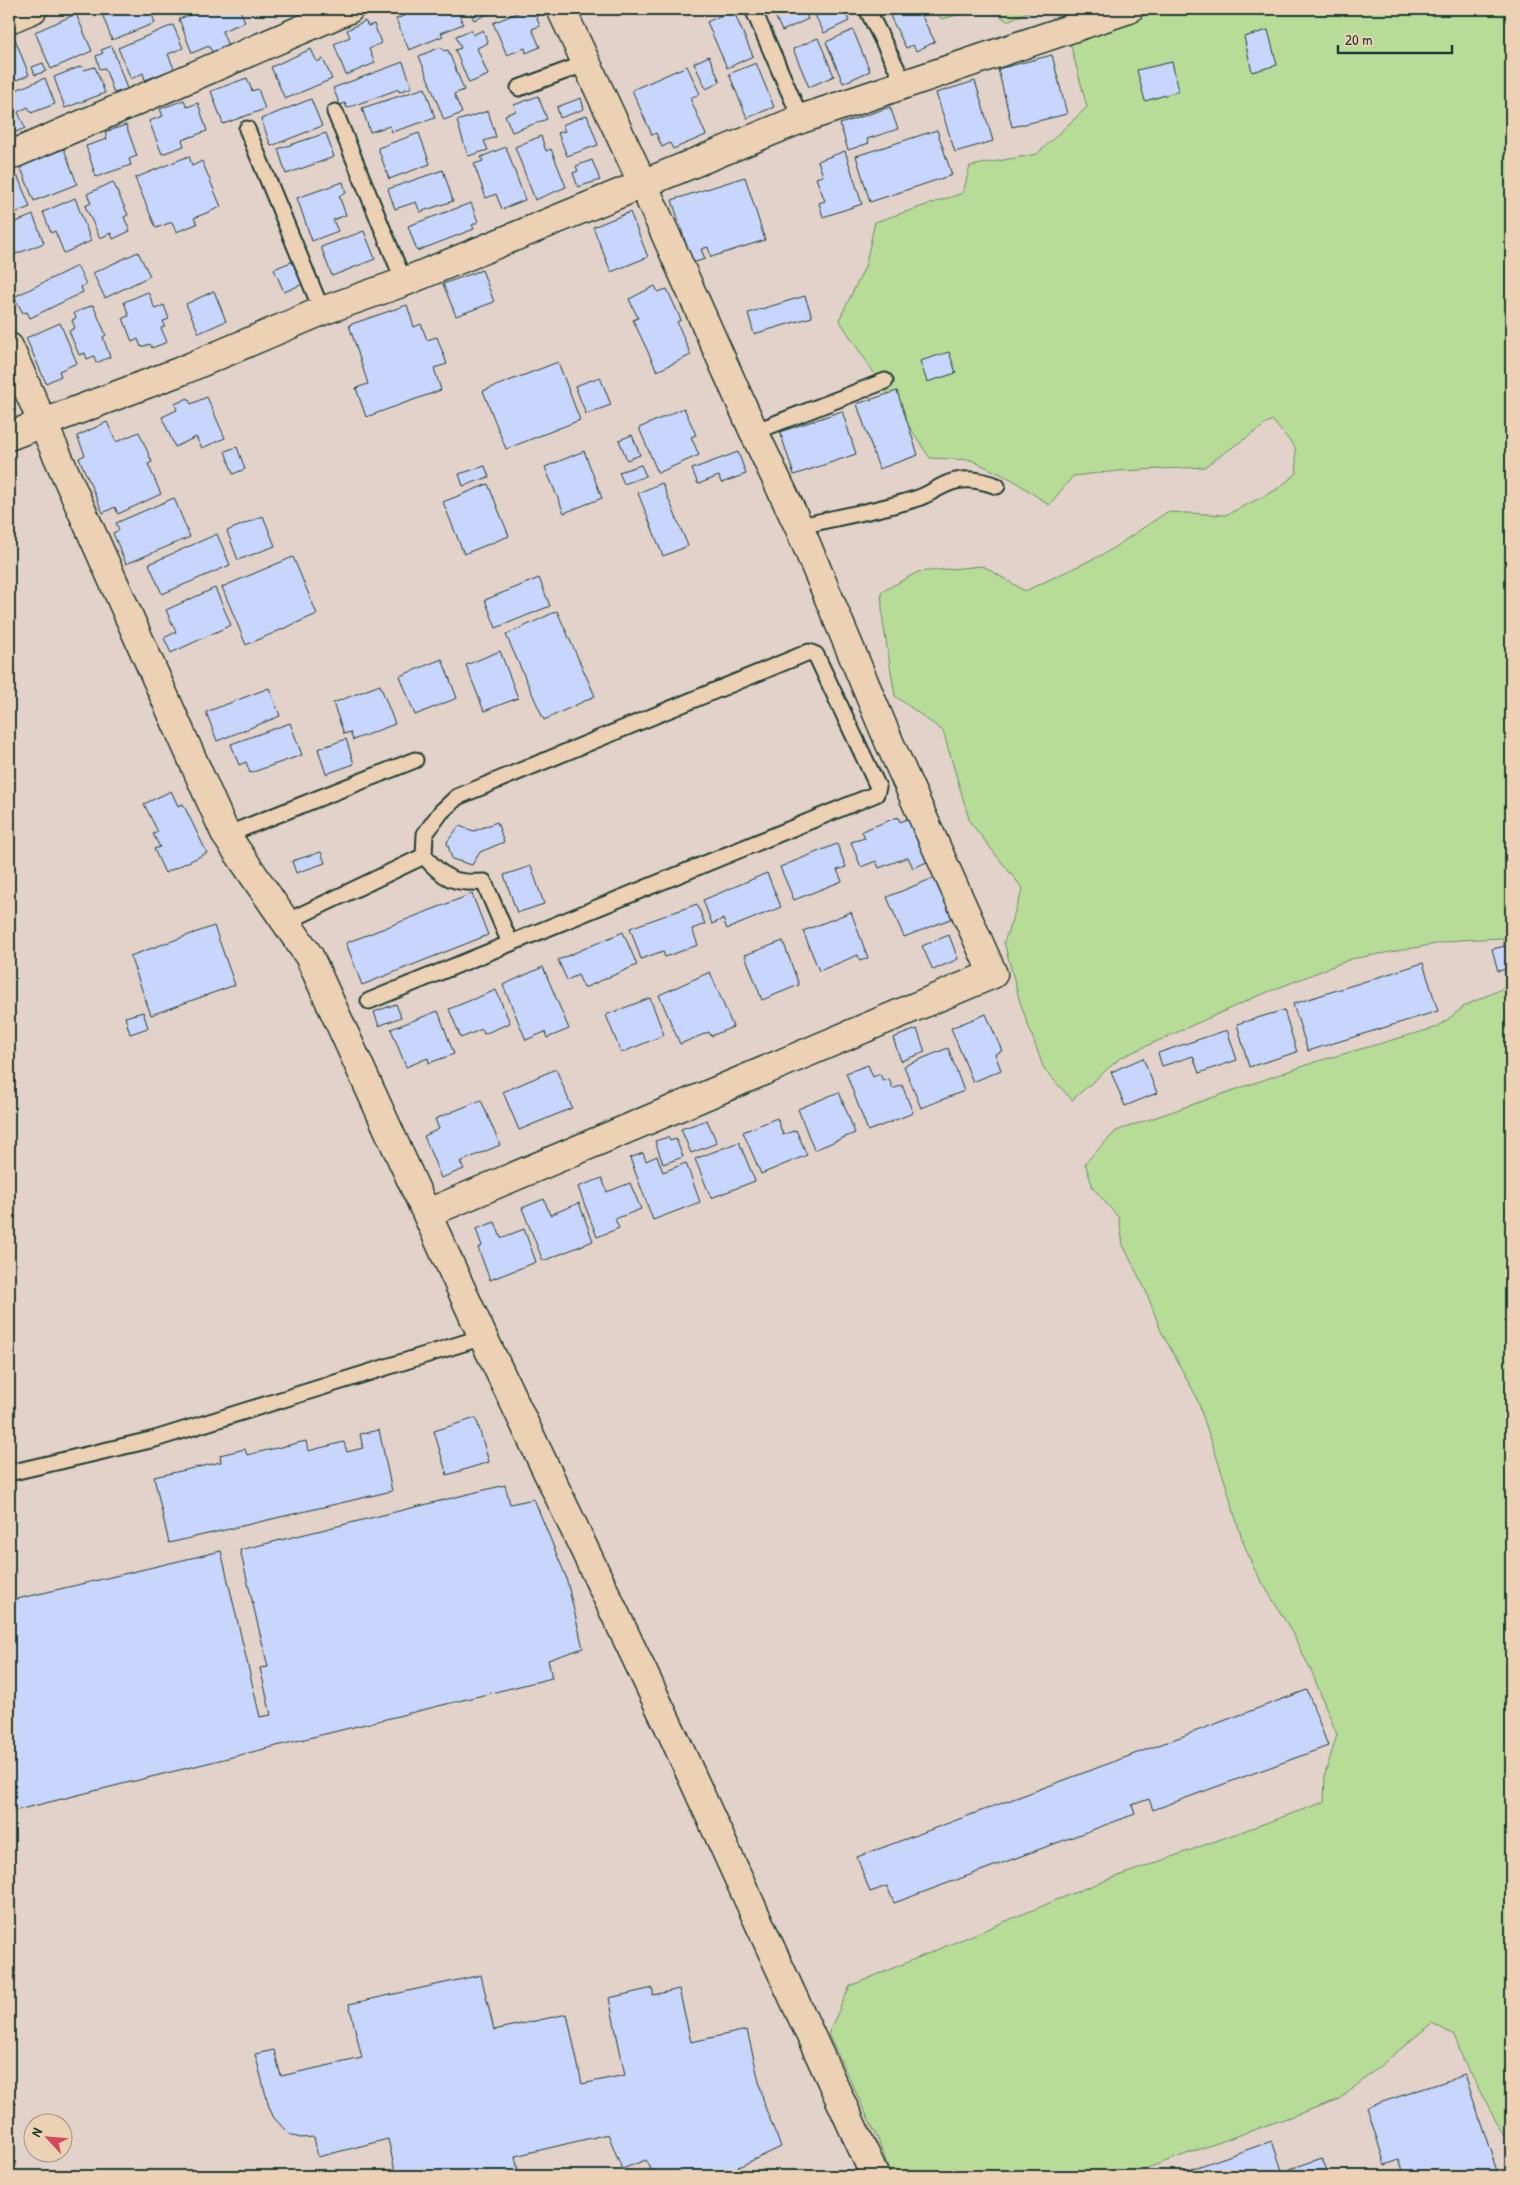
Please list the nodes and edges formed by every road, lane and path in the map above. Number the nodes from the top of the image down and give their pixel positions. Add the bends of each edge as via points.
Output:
1 (33, 9) edge
2 (349, 9) edge
3 (561, 9) edge
4 (753, 9) edge
5 (867, 9) edge
6 (1130, 9) edge
7 (9, 19) edge
8 (587, 64) junction
9 (905, 85) junction
10 (519, 88) dead end
11 (335, 112) dead end
12 (801, 120) junction
13 (247, 129) dead end
14 (9, 156) edge
15 (643, 184) junction
16 (404, 282) junction
17 (322, 312) junction
18 (9, 347) edge
19 (884, 381) dead end
20 (44, 422) junction
21 (754, 432) junction
22 (9, 436) edge
23 (997, 486) dead end
24 (799, 527) junction
25 (415, 760) dead end
26 (226, 835) junction
27 (424, 856) junction
28 (286, 922) junction
29 (510, 943) junction
30 (369, 1001) dead end
31 (428, 1213) junction
32 (483, 1337) junction
33 (9, 1473) edge
34 (875, 2176) edge

1 - 7 street
2 - 14 street
3 - 8 street
4 - 12 lane
5 - 9 lane
6 - 9 street
8 - 10 lane
8 - 15 street
9 - 12 street
11 - 16 lane
12 - 15 street
13 - 17 lane
15 - 16 street
15 - 21 street
16 - 17 street
17 - 20 street via 181,371
18 - 20 street
19 - 21 lane
20 - 22 street
20 - 26 street
21 - 24 street
23 - 24 lane via 978,479 955,481 920,498
24 - 31 street via 890,744 993,974
25 - 26 lane
26 - 28 street
27 - 28 lane
27 - 29 lane via 437,872 461,883 484,882
27 - 29 lane via 425,834 457,797 808,652 816,655 878,787 876,794
28 - 31 street via 310,956
29 - 30 lane
31 - 32 street
32 - 33 lane via 155,1439
32 - 34 street via 672,1733

